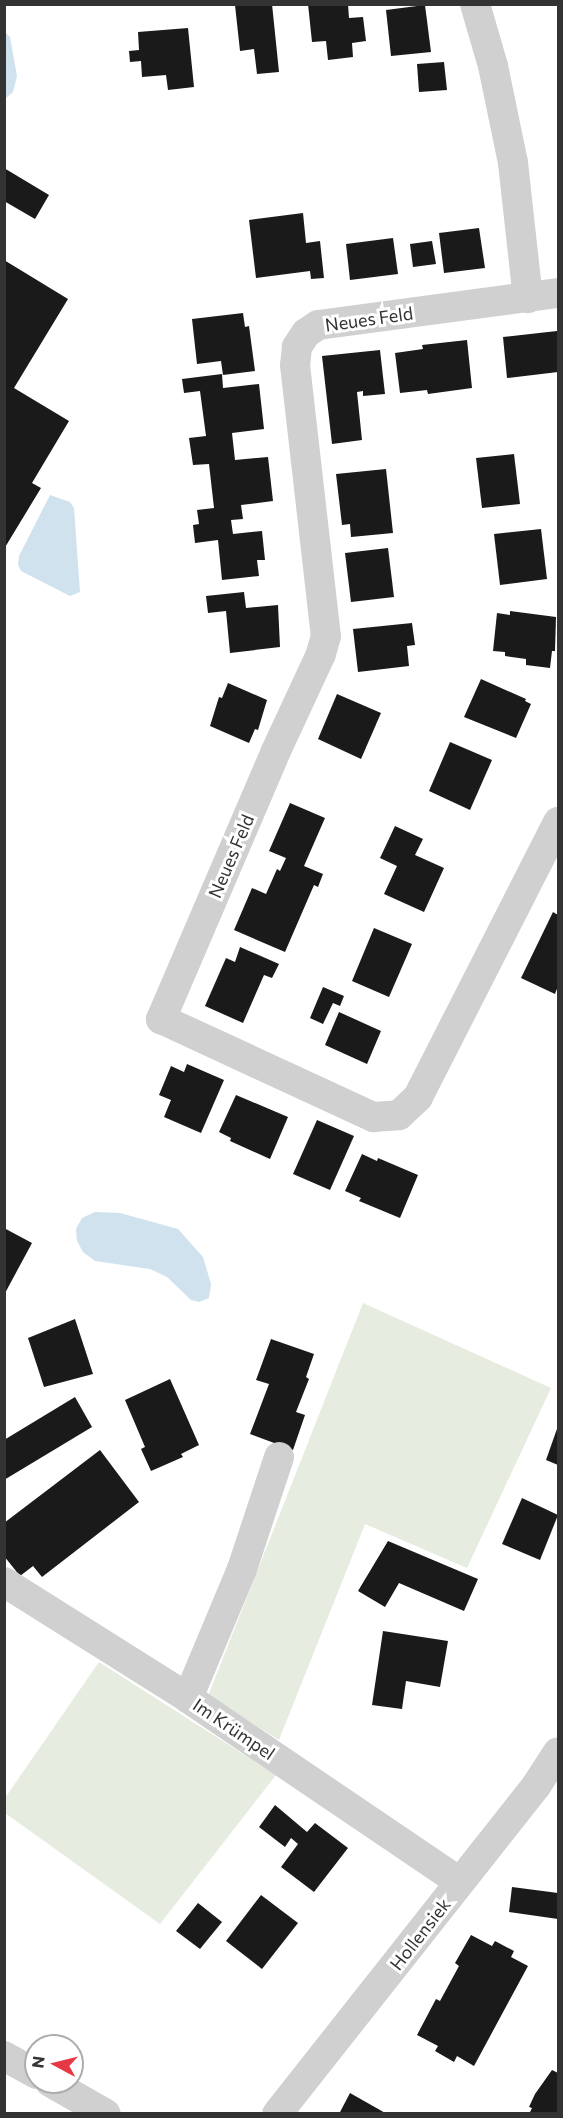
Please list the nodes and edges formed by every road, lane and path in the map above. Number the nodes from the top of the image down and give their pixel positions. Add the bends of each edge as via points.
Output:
1 (475, 4) edge
2 (558, 294) edge
3 (528, 298) junction
4 (558, 822) edge
5 (279, 1457) dead end
6 (4, 1582) edge
7 (188, 1698) junction
8 (558, 1752) edge
9 (460, 1882) junction
10 (4, 2056) edge
11 (24, 2067) edge
12 (71, 2094) edge
13 (106, 2114) edge
14 (277, 2114) edge

1 - 3 street via 493,66 513,163
2 - 3 street, Neues Feld
3 - 4 street, Neues Feld via 318,325 306,333 297,347 295,365 326,636 161,1019 373,1117 399,1115 418,1097
5 - 7 street via 242,1569
6 - 7 street, Im Krümpel
7 - 9 street, Im Krümpel
8 - 9 street, Hollensiek
9 - 14 street, Hollensiek
10 - 11 street
12 - 13 street

